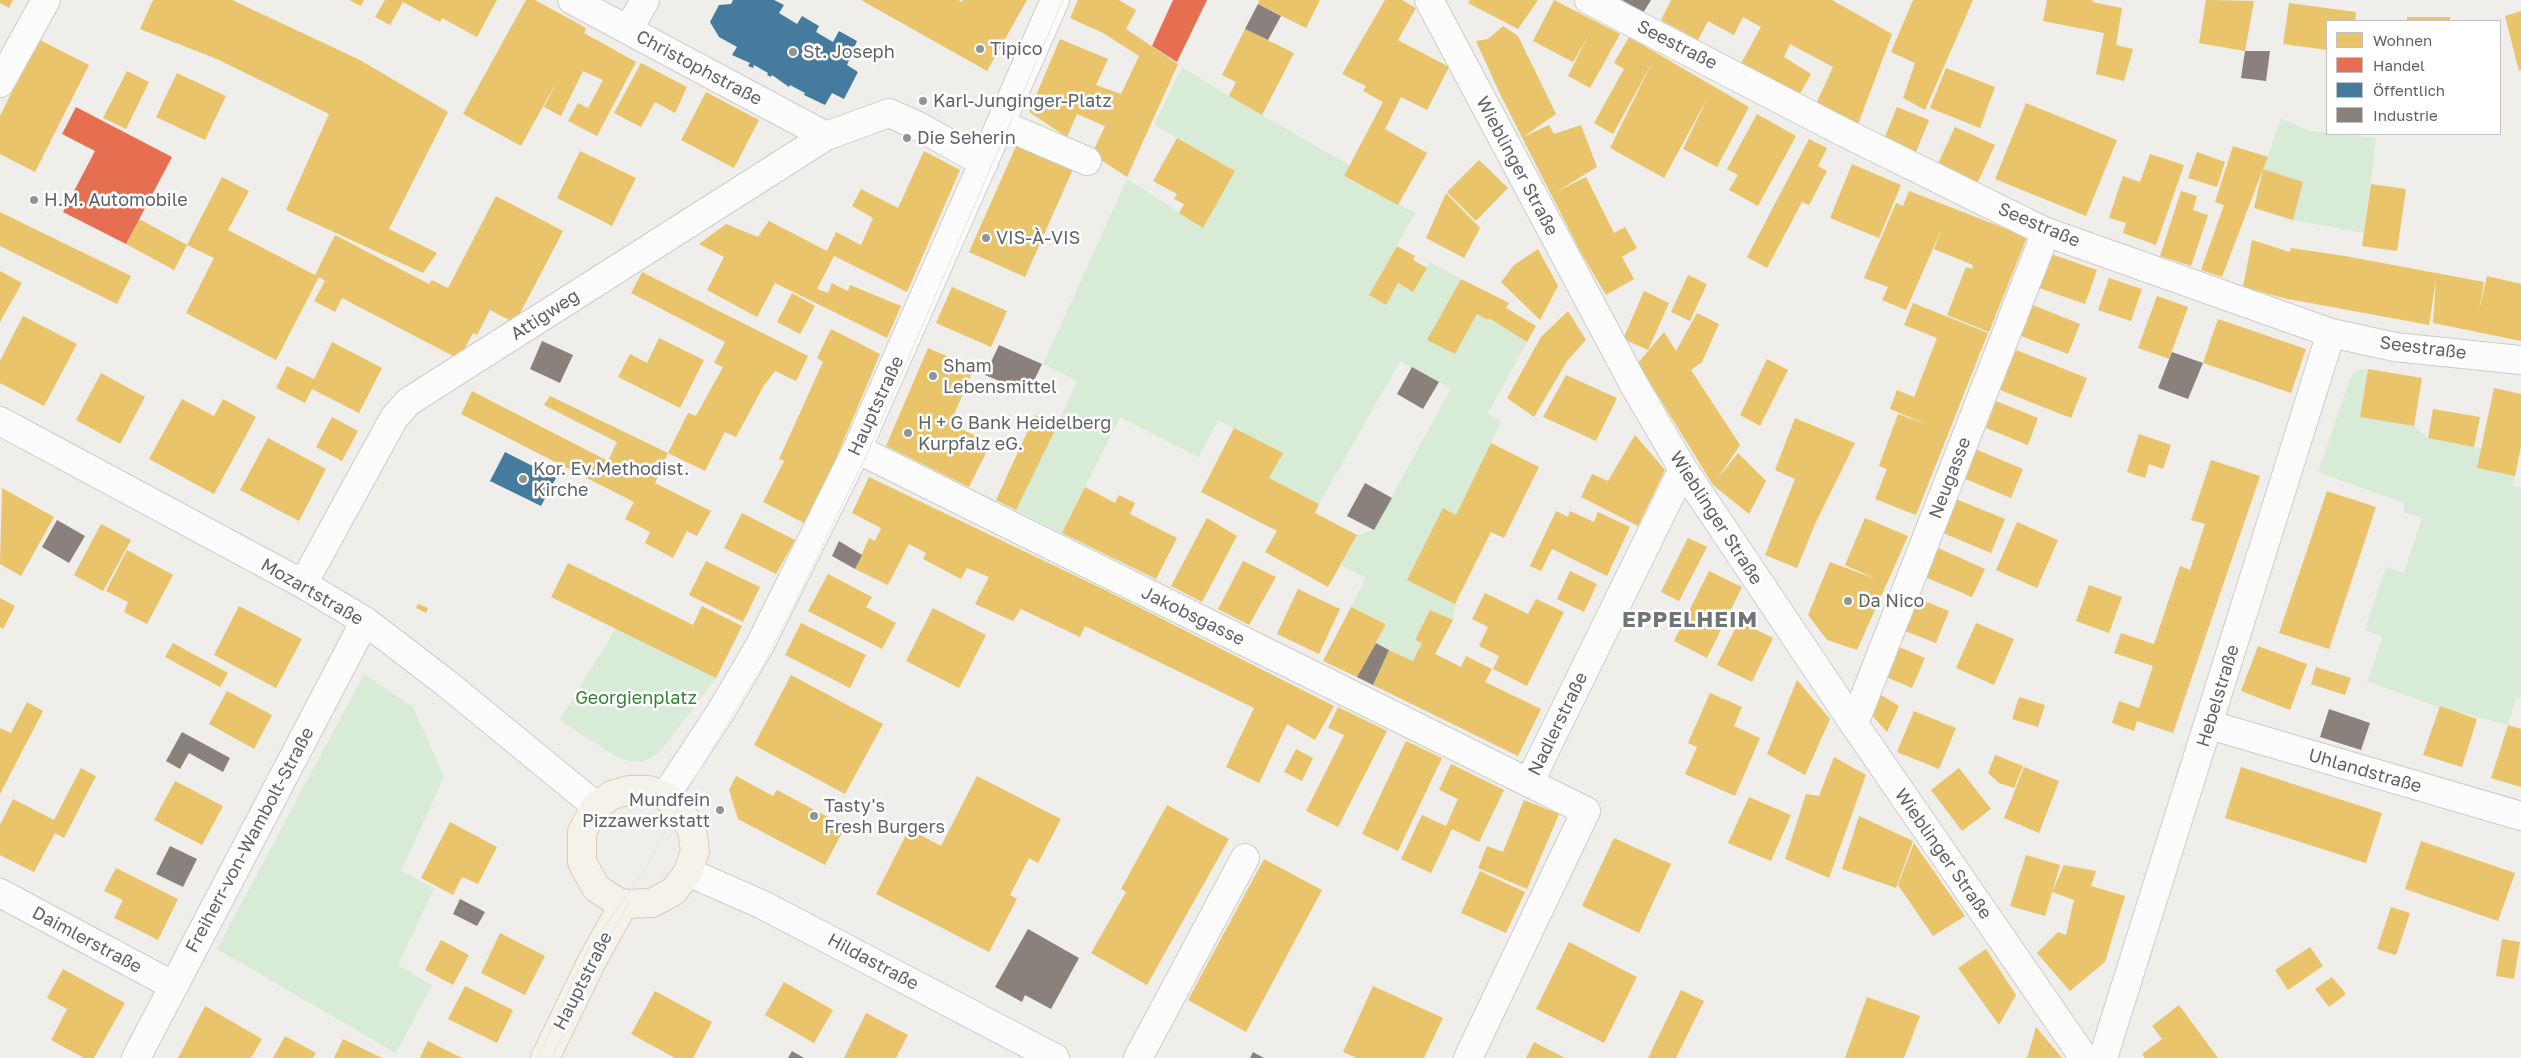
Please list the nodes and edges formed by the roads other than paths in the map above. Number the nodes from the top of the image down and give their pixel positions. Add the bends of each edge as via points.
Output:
1 (46, 0) edge
2 (572, 0) edge
3 (644, 0) edge
4 (1055, 0) edge
5 (1429, 0) edge
6 (1590, 0) edge
7 (628, 30) junction
8 (0, 83) edge
9 (1001, 124) junction
10 (826, 136) junction
11 (1088, 161) dead end
12 (984, 163) junction
13 (2046, 232) junction
14 (2331, 334) junction
15 (2521, 360) edge
16 (0, 421) edge
17 (857, 449) junction
18 (1683, 469) junction
19 (303, 584) junction
20 (365, 621) junction
21 (1854, 724) junction
22 (2210, 725) junction
23 (1529, 783) junction
24 (665, 796) junction
25 (596, 806) junction
26 (2521, 816) edge
27 (1245, 858) dead end
28 (688, 872) junction
29 (0, 893) edge
30 (623, 905) junction
31 (174, 986) junction
32 (136, 1058) edge
33 (545, 1058) edge
34 (1055, 1058) edge
35 (1138, 1058) edge
36 (1468, 1058) edge
37 (2084, 1058) edge
38 (2104, 1058) edge

1 - 8 street
2 - 7 street, Christophstraße
3 - 7 street
4 - 9 street, Hauptstraße
5 - 18 street, Wieblinger Straße via 1633,383
6 - 13 street, Seestraße via 1841,131
7 - 10 street, Christophstraße
9 - 11 street
9 - 12 street, Hauptstraße
10 - 12 street, Attigweg via 888,113
10 - 19 street, Attigweg via 408,402 394,418
12 - 17 street, Hauptstraße
13 - 14 street, Seestraße
13 - 21 street, Neugasse
14 - 15 street, Seestraße via 2395,347
14 - 22 street, Hebelstraße
16 - 19 street, Mozartstraße
17 - 23 street, Jakobsgasse
17 - 24 street, Hauptstraße via 760,645
18 - 21 street, Wieblinger Straße
18 - 23 street, Nadlerstraße
19 - 20 street, Mozartstraße
20 - 25 street, Mozartstraße
20 - 31 street, Freiherr-von-Wambolt-Straße
21 - 37 street, Wieblinger Straße
22 - 26 street, Uhlandstraße
22 - 38 street, Hebelstraße
23 - 36 street, Nadlerstraße via 1586,812
24 - 25 main road via 648,790 629,790 612,795
24 - 28 main road via 678,807 692,830 695,851
25 - 30 main road via 582,832 582,862 596,888
27 - 35 street
28 - 30 main road via 674,891 652,903
28 - 34 street, Hildastraße via 763,905
29 - 31 street, Daimlerstraße
30 - 33 main road, Hauptstraße
31 - 32 street, Freiherr-von-Wambolt-Straße

